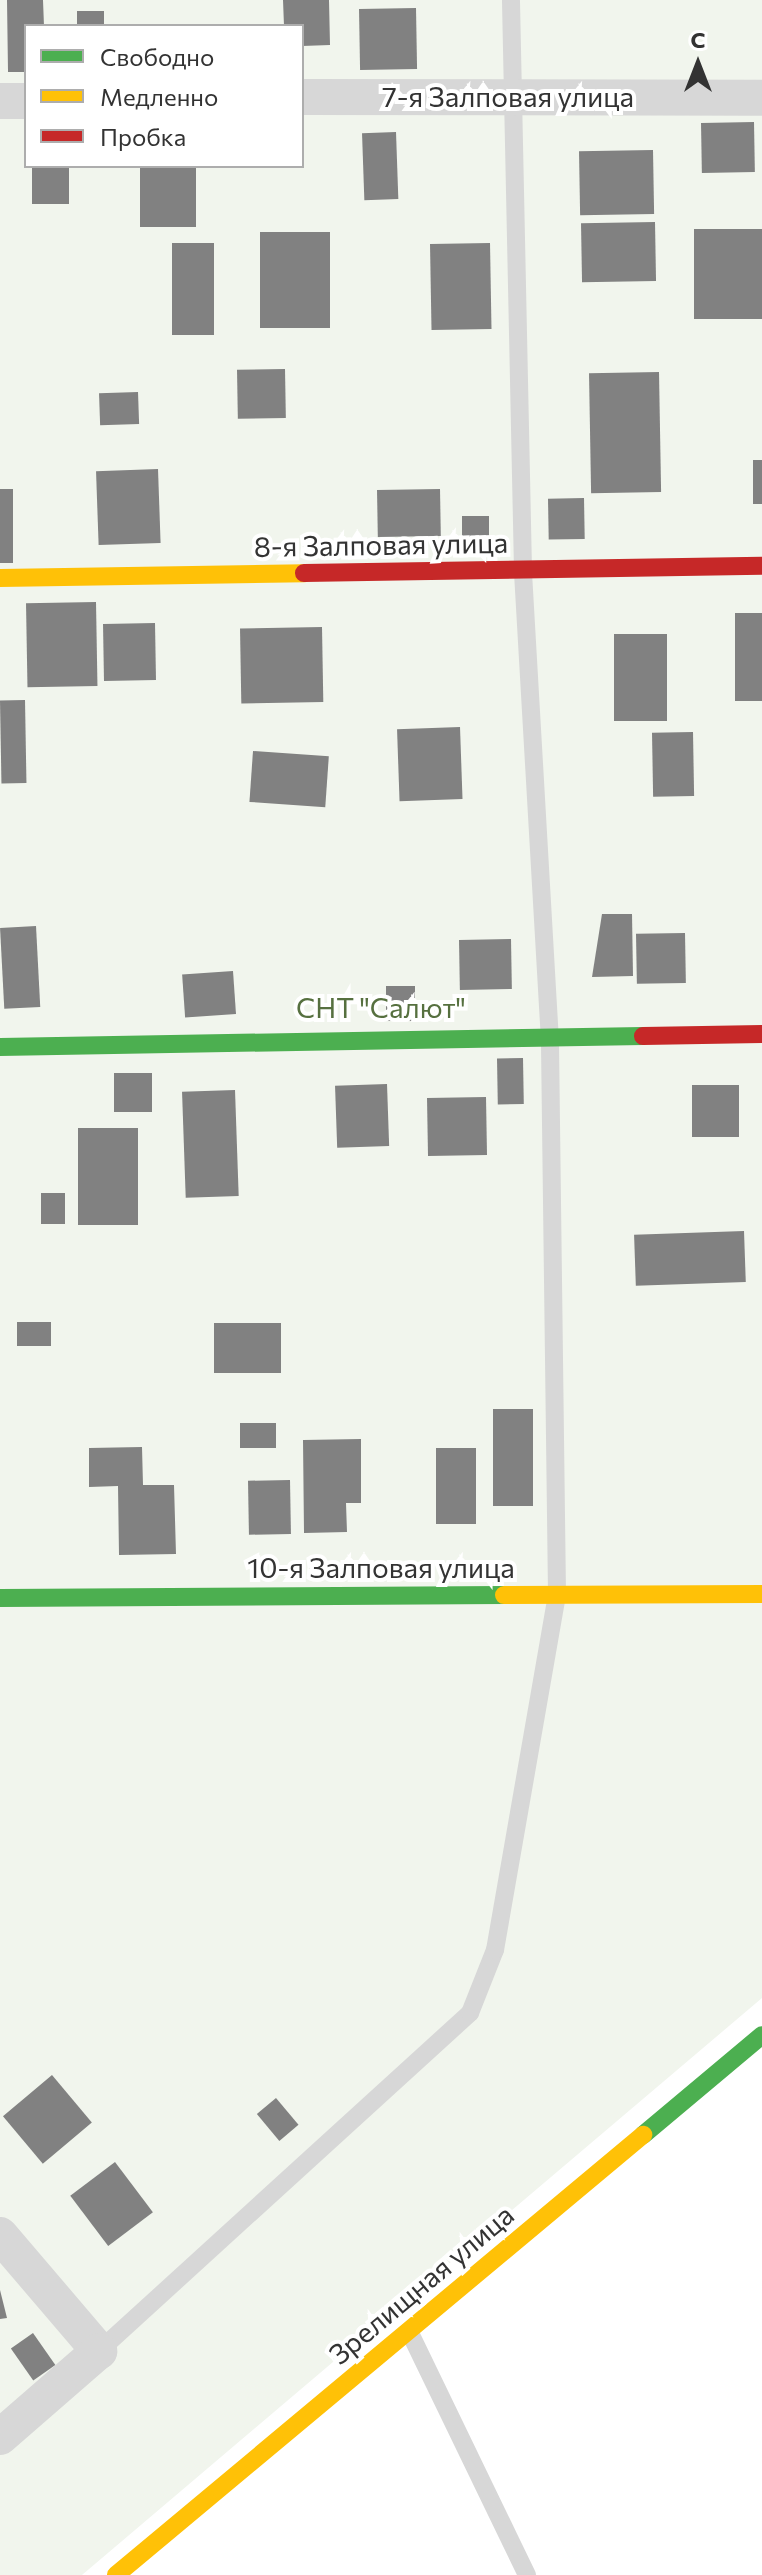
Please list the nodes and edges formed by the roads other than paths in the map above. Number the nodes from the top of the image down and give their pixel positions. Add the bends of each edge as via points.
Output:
1 (511, 0) edge
2 (515, 94) junction
3 (304, 97) edge
4 (762, 98) edge
5 (0, 101) edge
6 (24, 101) edge
7 (762, 566) edge
8 (523, 570) junction
9 (0, 578) edge
10 (762, 1034) edge
11 (550, 1041) junction
12 (0, 1047) edge
13 (557, 1594) junction
14 (762, 1594) edge
15 (0, 1598) edge
16 (762, 2035) edge
17 (0, 2235) edge
18 (409, 2331) junction
19 (99, 2351) junction
20 (0, 2437) edge
21 (116, 2575) edge
22 (527, 2575) edge

1 - 2 lane
2 - 3 street, 7-я Залповая улица
2 - 4 street, 7-я Залповая улица
2 - 8 lane
5 - 6 street
7 - 8 street, 8-я Залповая улица
8 - 9 street, 8-я Залповая улица
8 - 11 lane
10 - 11 street
11 - 12 street
11 - 13 lane
13 - 14 street, 10-я Залповая улица
13 - 15 street, 10-я Залповая улица
13 - 19 lane via 495,1950 470,2013
16 - 18 street, Зрелищная улица
17 - 19 street
18 - 21 street, Зрелищная улица
18 - 22 lane
19 - 20 street

